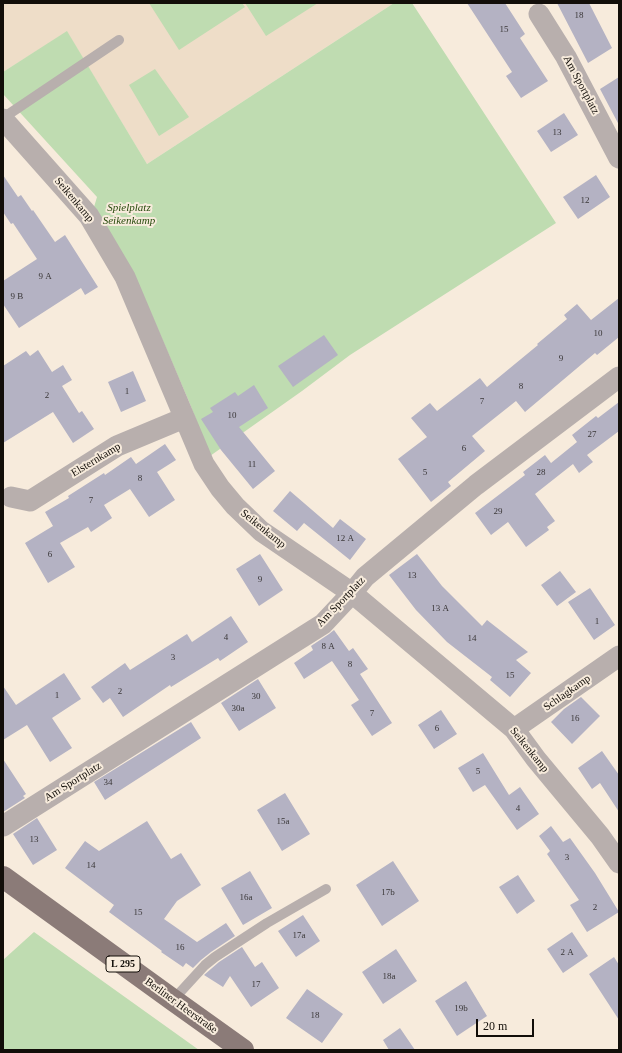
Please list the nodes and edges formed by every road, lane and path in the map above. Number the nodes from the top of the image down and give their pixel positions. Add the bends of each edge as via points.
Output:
1 (539, 14) dead end
2 (119, 40) dead end
3 (3, 119) edge
4 (619, 158) edge
5 (619, 377) edge
6 (184, 418) junction
7 (11, 497) dead end
8 (352, 593) junction
9 (619, 656) edge
10 (514, 729) junction
11 (3, 826) edge
12 (619, 863) edge
13 (3, 877) edge
14 (326, 890) dead end
15 (173, 1000) junction
16 (243, 1050) edge

1 - 4 street, Am Sportplatz via 566,57
2 - 3 lane
3 - 6 street, Seikenkamp via 90,216 125,277
5 - 8 street, Am Sportplatz via 476,485 365,577
6 - 7 street, Elsternkamp via 117,446 30,501
6 - 8 street, Seikenkamp via 204,464 235,506 261,531
8 - 10 street, Seikenkamp
8 - 11 street, Am Sportplatz via 323,624
9 - 10 street, Schlagkamp
10 - 12 street, Seikenkamp
13 - 15 main road, Berliner Heerstraße / L 295
14 - 15 lane via 215,957
15 - 16 main road, Berliner Heerstraße / L 295

